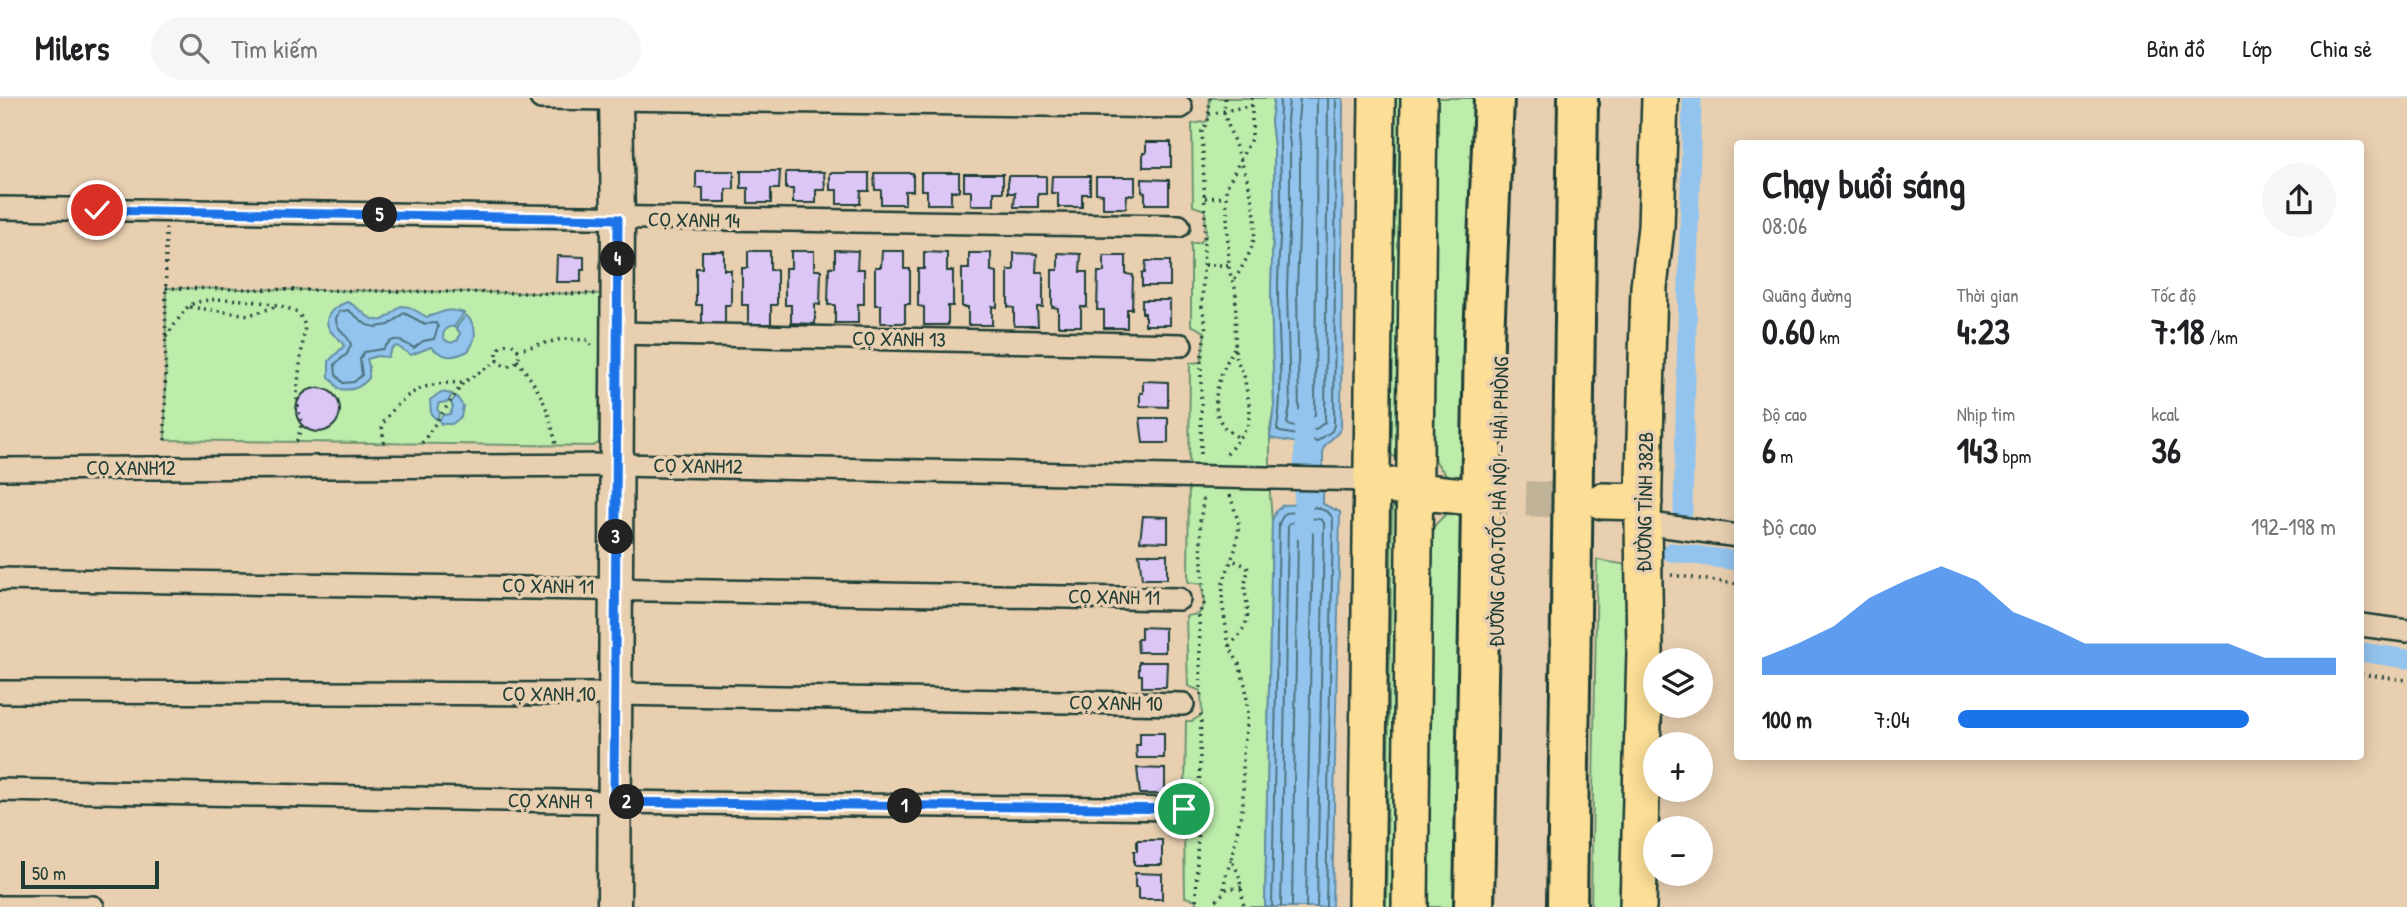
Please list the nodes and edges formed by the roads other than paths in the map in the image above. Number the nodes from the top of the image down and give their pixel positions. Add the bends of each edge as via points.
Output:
1 (541, 98) edge
2 (1377, 98) edge
3 (1419, 98) edge
4 (1494, 98) edge
5 (1506, 98) edge
6 (1578, 98) edge
7 (1591, 98) edge
8 (1660, 98) edge
9 (616, 99) edge
10 (1181, 107) dead end
11 (0, 208) edge
12 (618, 219) junction
13 (1179, 226) dead end
14 (610, 343) junction
15 (1181, 345) dead end
16 (617, 465) junction
17 (0, 469) edge
18 (1357, 479) junction
19 (1414, 491) junction
20 (1473, 497) tunnel mouth
21 (1602, 501) tunnel mouth
22 (1644, 512) junction
23 (1734, 535) edge
24 (0, 579) edge
25 (615, 587) junction
26 (1179, 599) dead end
27 (2364, 625) edge
28 (2407, 631) edge
29 (0, 692) edge
30 (615, 694) junction
31 (1183, 704) dead end
32 (0, 790) edge
33 (614, 802) junction
34 (1184, 809) dead end
35 (0, 907) edge
36 (93, 907) edge
37 (614, 907) edge
38 (1366, 907) edge
39 (1410, 907) edge
40 (1474, 907) edge
41 (1493, 907) edge
42 (1567, 907) edge
43 (1585, 907) edge
44 (1639, 907) edge

1 - 9 street
2 - 18 main road
3 - 19 main road
4 - 40 highway via 1484,338
5 - 41 highway, ĐƯỜNG CAO TỐC HÀ NỘI - HẢI PHÒNG
6 - 42 highway
7 - 43 highway
8 - 22 main road, ĐƯỜNG TỈNH 382B via 1656,237 1649,287
9 - 10 street
9 - 12 street
11 - 12 street, CỌ XANH 14
12 - 13 street, CỌ XANH 14
12 - 14 street
14 - 15 street, CỌ XANH 13
14 - 16 street
16 - 17 street, CỌ XANH12
16 - 18 street, CỌ XANH12
16 - 25 street
18 - 19 main road
18 - 38 main road via 1368,670
19 - 20 main road
19 - 39 main road
21 - 22 main road
22 - 23 street
22 - 44 main road, ĐƯỜNG TỈNH 382B
24 - 25 street, CỌ XANH 11
25 - 26 street, CỌ XANH 11
25 - 30 street
27 - 28 street
29 - 30 street, CỌ XANH 10
30 - 31 street, CỌ XANH 10
30 - 33 street
32 - 33 street, CỌ XANH 9
33 - 34 street, CỌ XANH 9
33 - 37 street
35 - 36 street

